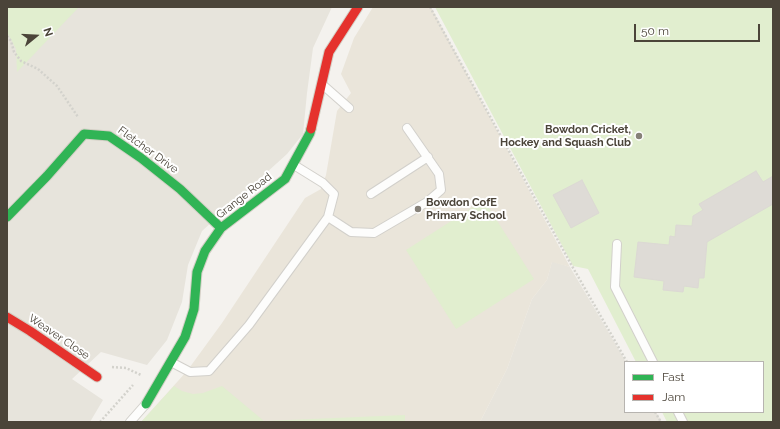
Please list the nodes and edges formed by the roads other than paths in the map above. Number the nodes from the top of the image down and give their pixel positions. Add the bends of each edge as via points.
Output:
1 (358, 7) edge
2 (322, 84) junction
3 (349, 108) dead end
4 (407, 128) dead end
5 (428, 157) junction
6 (293, 165) junction
7 (372, 194) dead end
8 (7, 217) edge
9 (328, 217) junction
10 (221, 228) junction
11 (617, 244) dead end
12 (7, 317) edge
13 (652, 361) edge
14 (171, 362) junction
15 (97, 377) road end
16 (146, 404) joint
17 (678, 413) edge
18 (130, 422) edge
19 (683, 422) edge

1 - 2 street, Grange Road via 329,52
2 - 3 lane
2 - 6 street, Grange Road via 310,134
4 - 5 lane
5 - 7 lane
5 - 9 lane via 439,174 441,190 427,202 374,233 351,232
6 - 9 lane via 323,183 334,194
6 - 10 street, Grange Road via 285,179
8 - 10 street, Fletcher Drive via 84,134 110,136 180,189
9 - 14 lane via 249,325 208,371 190,372
10 - 14 street, Grange Road via 205,251 197,272 194,309 185,337
11 - 13 lane via 615,287
12 - 15 street, Weaver Close
14 - 16 street, Grange Road
16 - 18 lane
17 - 19 lane

